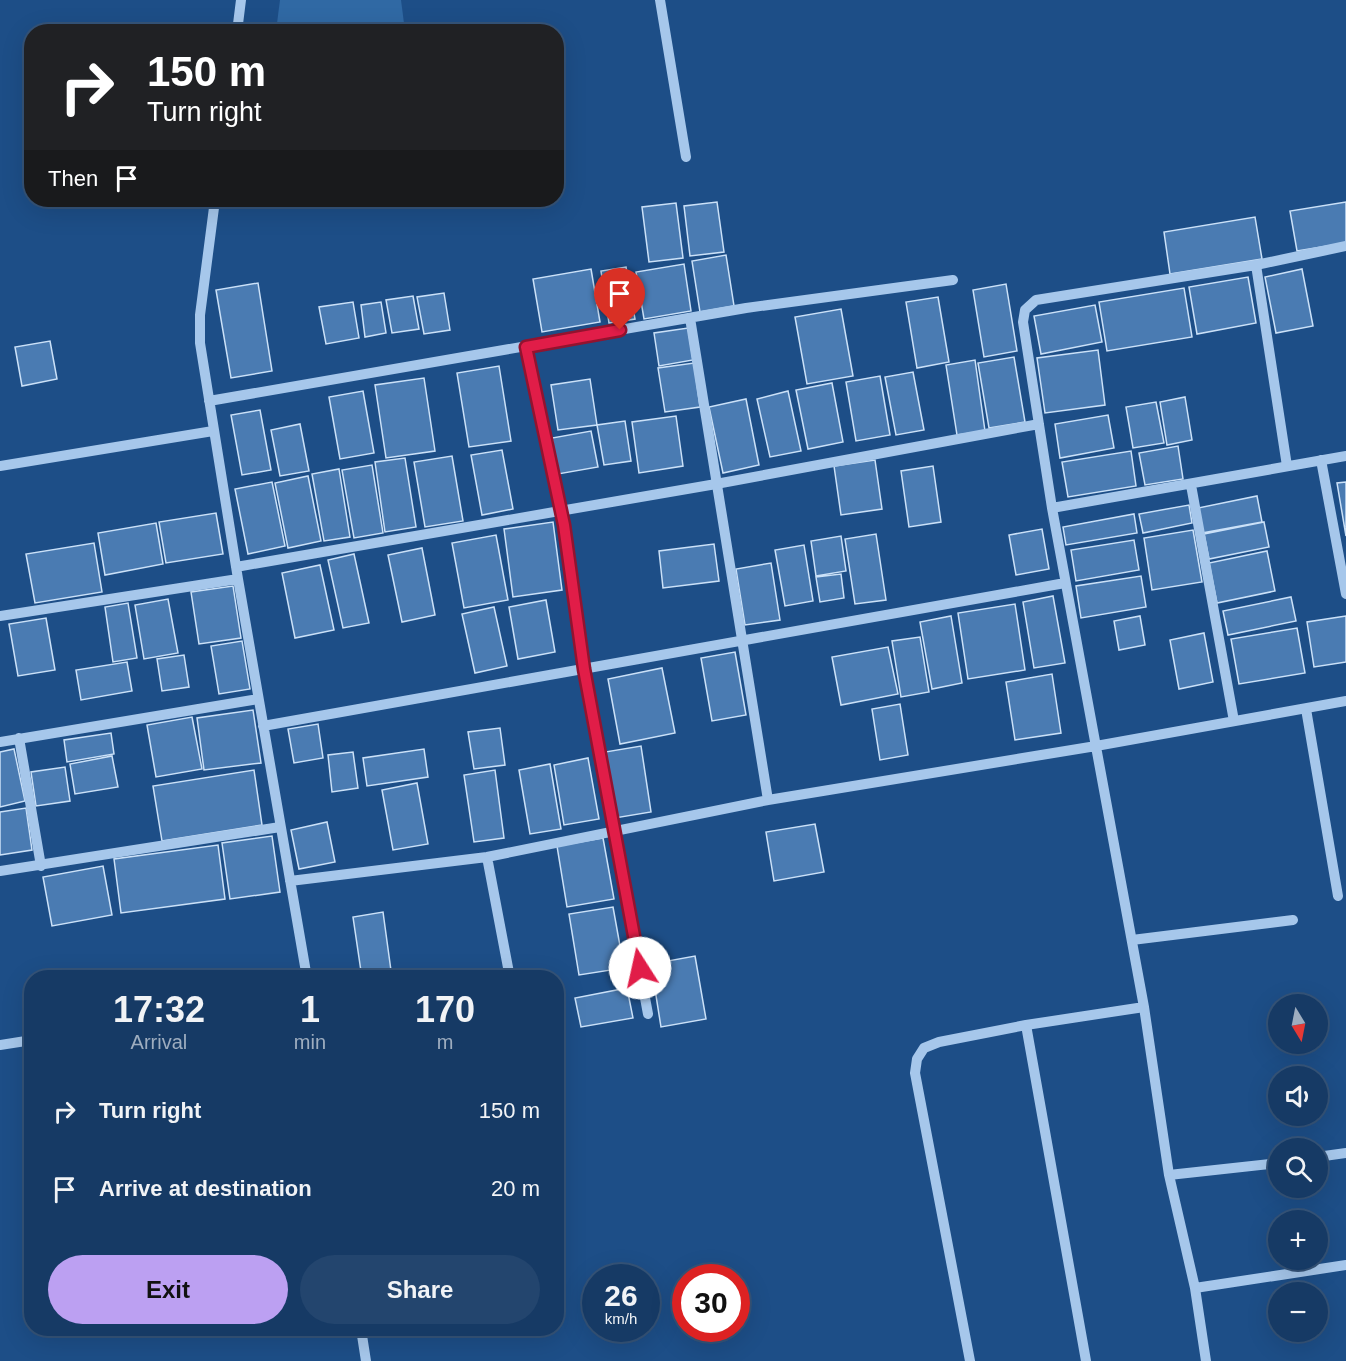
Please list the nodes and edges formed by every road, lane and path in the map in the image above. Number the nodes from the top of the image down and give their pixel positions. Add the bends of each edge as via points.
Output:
1 (241, 0) edge
2 (660, 0) edge
3 (238, 24) edge
4 (686, 156) dead end
5 (214, 207) edge
6 (1346, 246) edge
7 (1256, 265) junction
8 (953, 280) dead end
9 (690, 318) junction
10 (526, 347) junction
11 (209, 401) junction
12 (1039, 424) junction
13 (213, 431) junction
14 (1346, 456) edge
15 (1321, 460) junction
16 (0, 466) edge
17 (1287, 466) junction
18 (716, 484) junction
19 (1191, 485) junction
20 (1052, 508) junction
21 (561, 511) junction
22 (236, 567) junction
23 (238, 579) junction
24 (1065, 583) junction
25 (1346, 594) edge
26 (0, 615) edge
27 (741, 641) junction
28 (584, 669) junction
29 (258, 699) junction
30 (1346, 702) edge
31 (1306, 709) junction
32 (1234, 722) junction
33 (263, 726) junction
34 (19, 738) junction
35 (0, 742) edge
36 (1096, 746) junction
37 (768, 800) junction
38 (280, 827) junction
39 (614, 830) junction
40 (487, 857) junction
41 (41, 866) junction
42 (0, 871) edge
43 (290, 881) junction
44 (1338, 896) dead end
45 (1293, 920) dead end
46 (1132, 940) junction
47 (306, 970) edge
48 (508, 970) edge
49 (1144, 1007) junction
50 (648, 1014) dead end
51 (1026, 1025) junction
52 (24, 1041) edge
53 (0, 1045) edge
54 (1346, 1153) edge
55 (1328, 1155) edge
56 (1268, 1164) edge
57 (1169, 1174) junction
58 (1346, 1265) edge
59 (1195, 1288) junction
60 (362, 1336) edge
61 (366, 1361) edge
62 (970, 1361) edge
63 (1086, 1361) edge
64 (1206, 1361) edge

1 - 3 street
2 - 4 street
5 - 11 street via 200,315
6 - 7 street
7 - 12 street via 1036,300 1025,310 1023,322
7 - 17 street
8 - 9 street
9 - 10 street
9 - 18 street
10 - 11 street
10 - 21 street
11 - 13 street
12 - 18 street
12 - 20 street
13 - 16 street
13 - 22 street
14 - 15 street
15 - 17 street
15 - 25 street
17 - 19 street
18 - 21 street
18 - 27 street
19 - 20 street
19 - 32 street
20 - 24 street
21 - 22 street
21 - 28 street
22 - 23 street
23 - 26 street
23 - 29 street
24 - 27 street
24 - 36 street
27 - 28 street
27 - 37 street
28 - 33 street
28 - 39 street
29 - 33 street
29 - 34 street
30 - 31 street
31 - 32 street
31 - 44 street
32 - 36 street
33 - 38 street
34 - 35 street
34 - 41 street
36 - 37 street
36 - 46 street
37 - 39 street
38 - 41 street
38 - 43 street
39 - 40 street
39 - 50 street
40 - 43 street
40 - 48 street
41 - 42 street
43 - 47 street
45 - 46 street
46 - 49 street
49 - 51 street
49 - 57 street
51 - 62 street via 939,1042 924,1048 917,1059 915,1073
51 - 63 street
52 - 53 street
54 - 55 street
56 - 57 street
57 - 59 street
58 - 59 street
59 - 64 street
60 - 61 street

